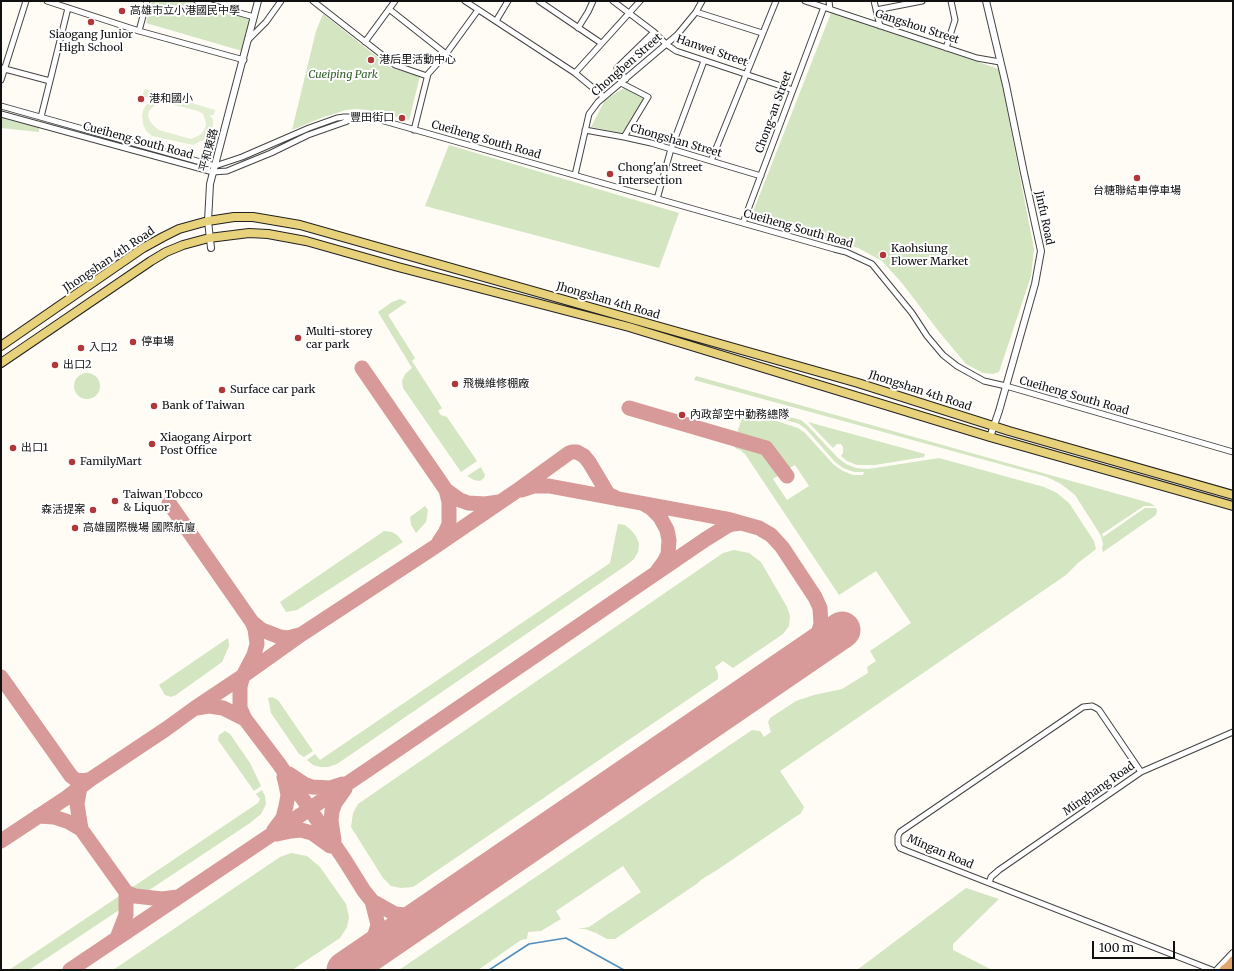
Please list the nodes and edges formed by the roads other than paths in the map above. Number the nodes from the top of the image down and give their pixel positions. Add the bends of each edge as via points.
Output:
1 (26, 1) edge
2 (47, 1) edge
3 (147, 1) edge
4 (197, 1) edge
5 (258, 1) edge
6 (281, 1) edge
7 (313, 1) edge
8 (465, 1) edge
9 (508, 1) edge
10 (539, 1) edge
11 (593, 1) edge
12 (613, 1) edge
13 (640, 1) edge
14 (702, 1) edge
15 (776, 1) edge
16 (806, 1) edge
17 (829, 1) edge
18 (874, 1) edge
19 (922, 1) edge
20 (952, 1) edge
21 (986, 1) edge
22 (394, 2) edge
23 (216, 4) edge
24 (824, 7) junction
25 (68, 8) junction
26 (389, 9) junction
27 (830, 9) junction
28 (478, 10) junction
29 (876, 10) junction
30 (696, 12) junction
31 (629, 13) junction
32 (254, 17) junction
33 (496, 21) junction
34 (880, 26) junction
35 (578, 28) junction
36 (139, 31) junction
37 (654, 32) junction
38 (762, 33) junction
39 (249, 39) junction
40 (365, 42) junction
41 (602, 43) junction
42 (666, 44) junction
43 (946, 48) junction
44 (446, 54) junction
45 (244, 60) junction
46 (704, 61) junction
47 (1000, 62) junction
48 (3, 69) edge
49 (575, 73) junction
50 (746, 74) junction
51 (427, 76) junction
52 (626, 79) junction
53 (1, 80) edge
54 (50, 81) junction
55 (621, 83) junction
56 (793, 90) junction
57 (604, 97) junction
58 (1, 106) edge
59 (1, 114) edge
60 (356, 116) junction
61 (41, 117) junction
62 (414, 130) junction
63 (585, 130) junction
64 (624, 136) junction
65 (671, 149) junction
66 (711, 161) junction
67 (214, 169) junction
68 (574, 175) junction
69 (760, 176) junction
70 (657, 199) junction
71 (208, 221) junction
72 (743, 223) junction
73 (209, 238) junction
74 (211, 248) dead end
75 (1, 346) edge
76 (1, 363) edge
77 (1006, 386) junction
78 (994, 426) junction
79 (990, 437) junction
80 (1233, 452) edge
81 (1233, 495) edge
82 (1233, 506) edge
83 (1233, 732) edge
84 (1140, 772) junction
85 (989, 883) junction
86 (1233, 952) edge
87 (1212, 970) edge
88 (1217, 970) edge

1 - 48 street
2 - 25 street
3 - 36 street
4 - 23 street
5 - 32 street, 平和東路
6 - 39 street via 266,22
7 - 40 street
8 - 28 street
9 - 33 street
10 - 35 street
11 - 35 street
12 - 31 street, Hanwei Street
13 - 31 street
14 - 30 street, Chongben Street
15 - 38 street
16 - 24 street, Gangshou Street
17 - 27 street
18 - 29 street
19 - 29 street
20 - 43 street via 955,20
21 - 47 street, Jinfu Road
22 - 26 street
23 - 32 street
24 - 27 street, Gangshou Street
24 - 56 street, Chong-an Street
25 - 36 street
25 - 54 street
26 - 40 street
26 - 44 street
27 - 34 street, Gangshou Street
28 - 33 street
28 - 44 street
29 - 34 street
30 - 38 street
30 - 42 street, Chongben Street
31 - 37 street, Hanwei Street
31 - 41 street
32 - 39 street, 平和東路
33 - 49 street
34 - 43 street, Gangshou Street
35 - 41 street
36 - 45 street
37 - 42 street, Hanwei Street
37 - 52 street via 617,68
38 - 50 street
39 - 45 street, 平和東路
40 - 51 street via 395,65
41 - 49 street
42 - 46 street, Hanwei Street via 676,51
42 - 52 street, Chongben Street
43 - 47 street, Gangshou Street
44 - 51 street
45 - 67 street, 平和東路
46 - 50 street, Hanwei Street
46 - 65 street
47 - 77 street, Jinfu Road via 1041,251 1035,284
48 - 53 street
48 - 54 street
49 - 57 street
50 - 56 street, Hanwei Street
50 - 66 street
51 - 62 street
52 - 55 street, Chongben Street
54 - 61 street
55 - 57 street, Chongben Street
55 - 64 street via 648,97
56 - 69 street, Chong-an Street
57 - 63 street, Chongben Street via 589,114
58 - 61 street, Cueiheng South Road
59 - 67 street, Cueiheng South Road
60 - 62 street, Cueiheng South Road via 377,119
60 - 67 street, Cueiheng South Road via 327,121
60 - 67 street, Cueiheng South Road via 227,171
61 - 67 street, Cueiheng South Road
62 - 68 street, Cueiheng South Road
63 - 64 street, Chongshan Street
63 - 68 street, Chongben Street
64 - 65 street, Chongshan Street
65 - 66 street, Chongshan Street
65 - 70 street
66 - 69 street, Chongshan Street
67 - 71 street, 平和東路
68 - 70 street, Cueiheng South Road
69 - 72 street, Chong-an Street
70 - 72 street, Cueiheng South Road
71 - 73 street, 平和東路
71 - 75 main road, Jhongshan 4th Road via 180,229 143,248
71 - 78 main road, Jhongshan 4th Road via 253,217 300,225 858,383
72 - 77 street, Cueiheng South Road via 846,252 872,264 943,355 984,381
73 - 74 street, 平和東路
73 - 76 main road, Jhongshan 4th Road via 183,245 151,261
73 - 79 main road, Jhongshan 4th Road via 249,233 306,241 629,327
77 - 78 street, Jinfu Road
77 - 80 street, Cueiheng South Road
78 - 79 street, Jinfu Road
78 - 81 main road, Jhongshan 4th Road
79 - 82 main road, Jhongshan 4th Road
83 - 84 street, Minghang Road
84 - 85 street, Minghang Road via 999,870 991,877
84 - 85 street, Mingan Road via 1099,710 1092,706 1084,708 899,834 900,848
85 - 87 street, Mingan Road
86 - 88 street

